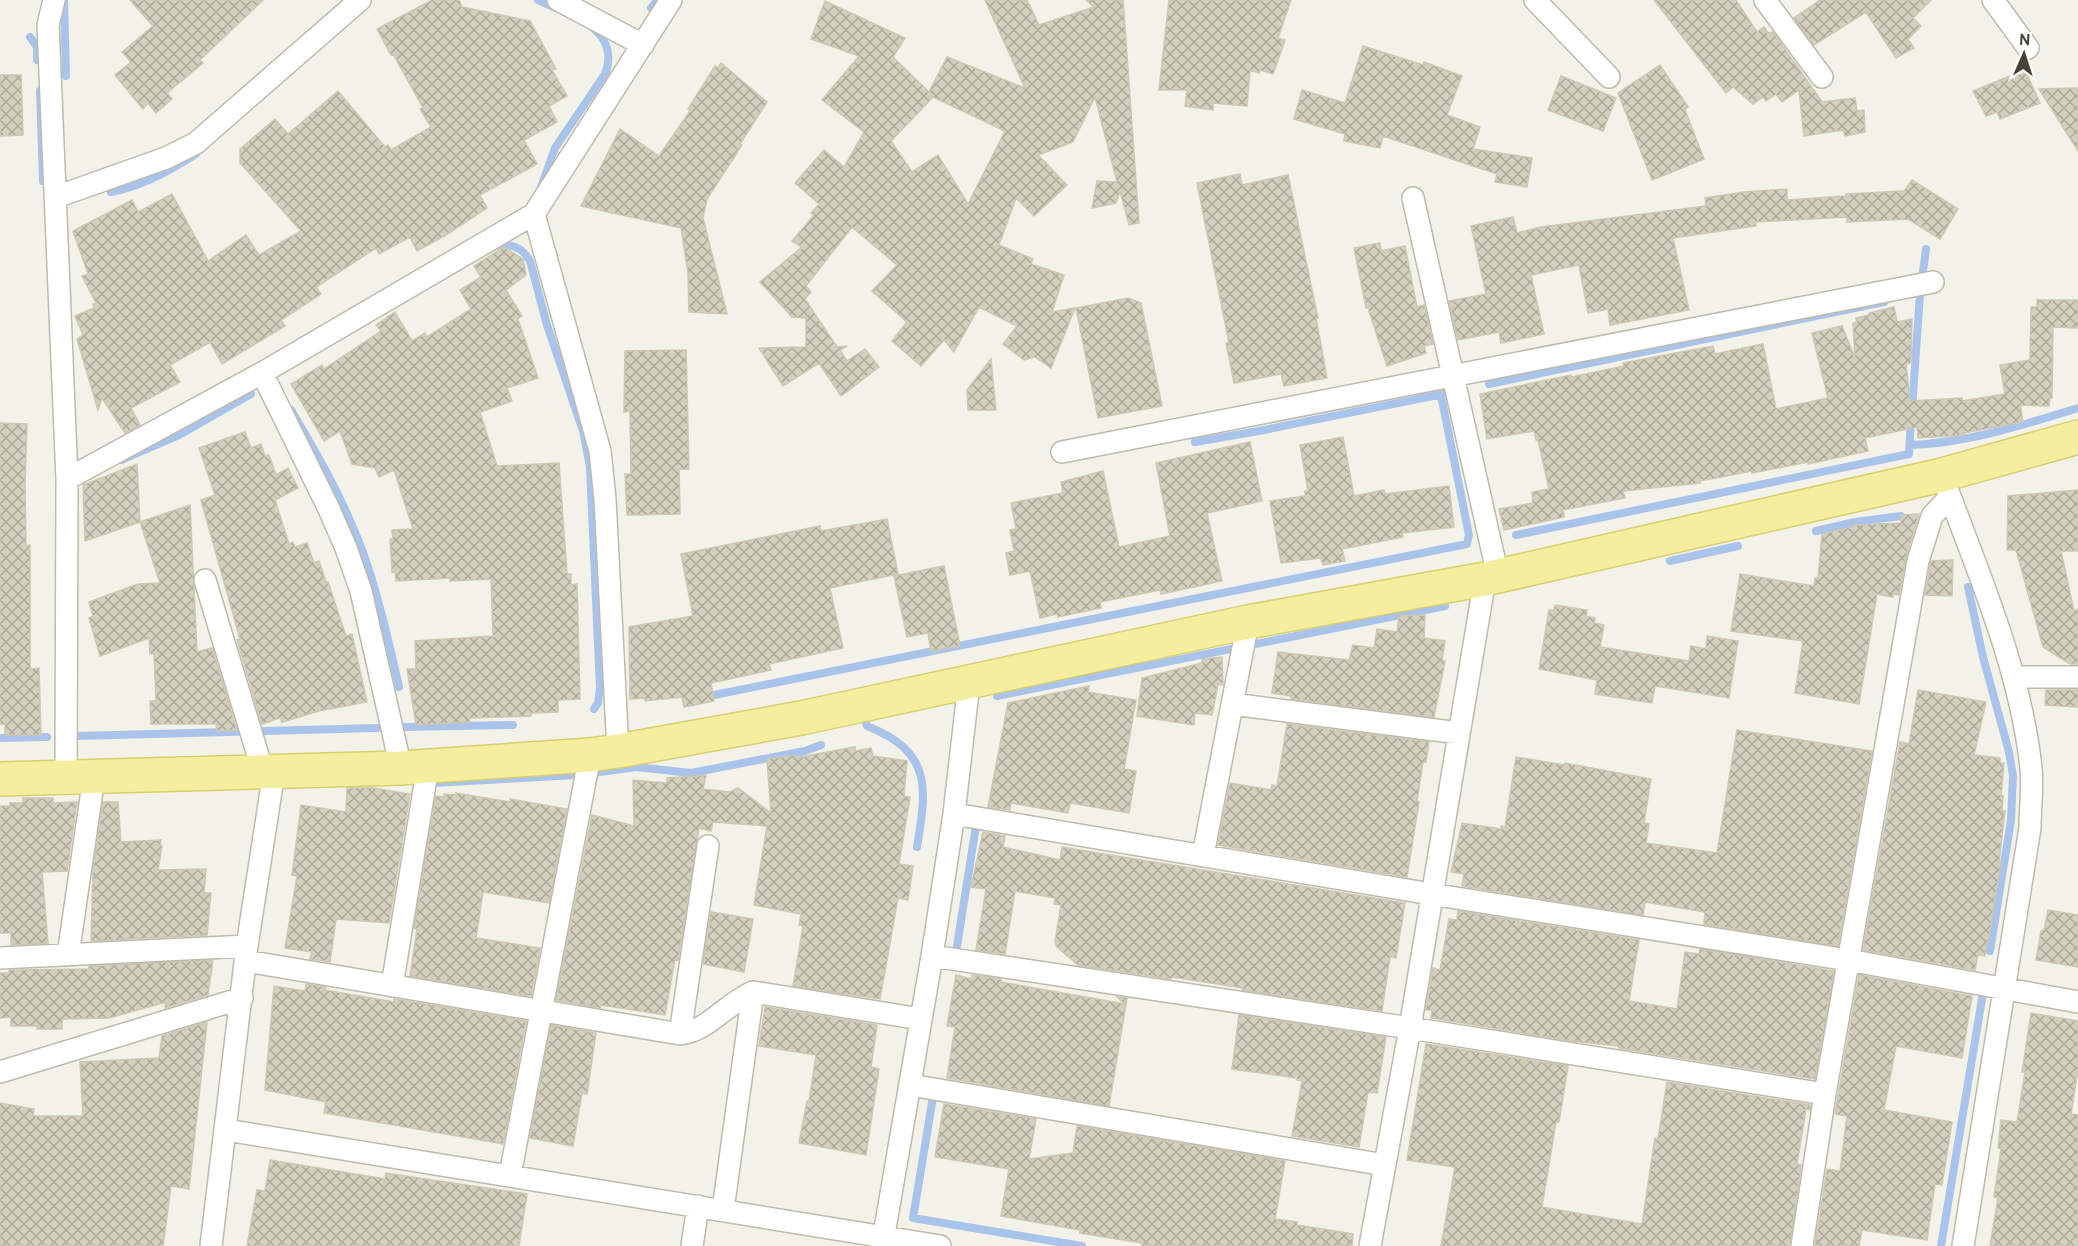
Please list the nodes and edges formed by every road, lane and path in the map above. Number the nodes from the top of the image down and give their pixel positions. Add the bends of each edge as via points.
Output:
1 (54, 0) edge
2 (360, 0) edge
3 (558, 0) edge
4 (671, 0) edge
5 (1534, 0) edge
6 (1765, 0) edge
7 (1992, 0) edge
8 (643, 45) junction
9 (2028, 48) dead end
10 (1822, 76) dead end
11 (1609, 77) dead end
12 (56, 197) junction
13 (1413, 198) dead end
14 (534, 214) junction
15 (1933, 282) dead end
16 (261, 373) junction
17 (1453, 375) junction
18 (2078, 437) edge
19 (1062, 452) dead end
20 (68, 479) junction
21 (1946, 486) junction
22 (1492, 578) junction
23 (205, 580) dead end
24 (1248, 622) junction
25 (2015, 677) junction
26 (2078, 677) edge
27 (969, 683) junction
28 (1232, 704) junction
29 (1459, 734) junction
30 (604, 753) junction
31 (414, 767) junction
32 (268, 772) junction
33 (80, 777) junction
34 (0, 779) edge
35 (954, 814) junction
36 (708, 846) dead end
37 (1203, 855) junction
38 (1431, 894) junction
39 (247, 954) junction
40 (68, 955) junction
41 (932, 956) junction
42 (0, 958) edge
43 (1848, 960) junction
44 (392, 986) junction
45 (2005, 989) junction
46 (753, 992) junction
47 (242, 998) junction
48 (2078, 1002) edge
49 (541, 1011) junction
50 (921, 1019) junction
51 (1410, 1028) junction
52 (680, 1034) junction
53 (0, 1071) edge
54 (910, 1085) junction
55 (1825, 1094) junction
56 (226, 1130) junction
57 (1385, 1165) junction
58 (510, 1175) junction
59 (698, 1206) junction
60 (723, 1210) junction
61 (883, 1241) edge
62 (211, 1246) edge
63 (692, 1246) edge
64 (940, 1246) edge
65 (1370, 1246) edge
66 (1802, 1246) edge
67 (1963, 1246) edge

1 - 12 street via 48,25
2 - 12 street via 196,143 166,158
3 - 8 street
4 - 8 street
5 - 11 street
6 - 10 street
7 - 9 street
8 - 14 street
12 - 20 street
13 - 17 street
14 - 16 street
14 - 30 street via 600,451 605,499
15 - 17 street
16 - 20 street
16 - 31 street via 346,548
17 - 19 street
17 - 22 street
18 - 21 main road
20 - 33 street
21 - 22 main road
21 - 25 street
21 - 43 street via 1918,561
22 - 24 main road
22 - 29 street
23 - 32 street
24 - 27 main road
24 - 28 street
25 - 26 street
25 - 45 street via 2031,771 2030,828
27 - 30 main road
27 - 35 street
28 - 29 street
28 - 37 street
29 - 38 street
30 - 31 main road
30 - 49 street
31 - 32 main road
31 - 44 street
32 - 33 main road
32 - 39 street
33 - 34 main road
33 - 40 street
35 - 37 street
35 - 41 street
36 - 52 street
37 - 38 street
38 - 43 street
38 - 51 street
39 - 40 street
39 - 44 street
39 - 47 street
40 - 42 street
41 - 50 street
41 - 51 street
43 - 45 street
43 - 55 street
44 - 49 street
45 - 48 street
45 - 67 street
46 - 50 street
46 - 52 street via 699,1028
46 - 60 street
47 - 53 street
47 - 56 street
49 - 52 street
49 - 58 street
50 - 54 street
51 - 55 street
51 - 57 street
54 - 57 street
54 - 61 street
55 - 66 street
56 - 58 street
56 - 62 street
57 - 65 street
58 - 59 street
59 - 60 street
59 - 63 street
60 - 61 street
61 - 64 street

